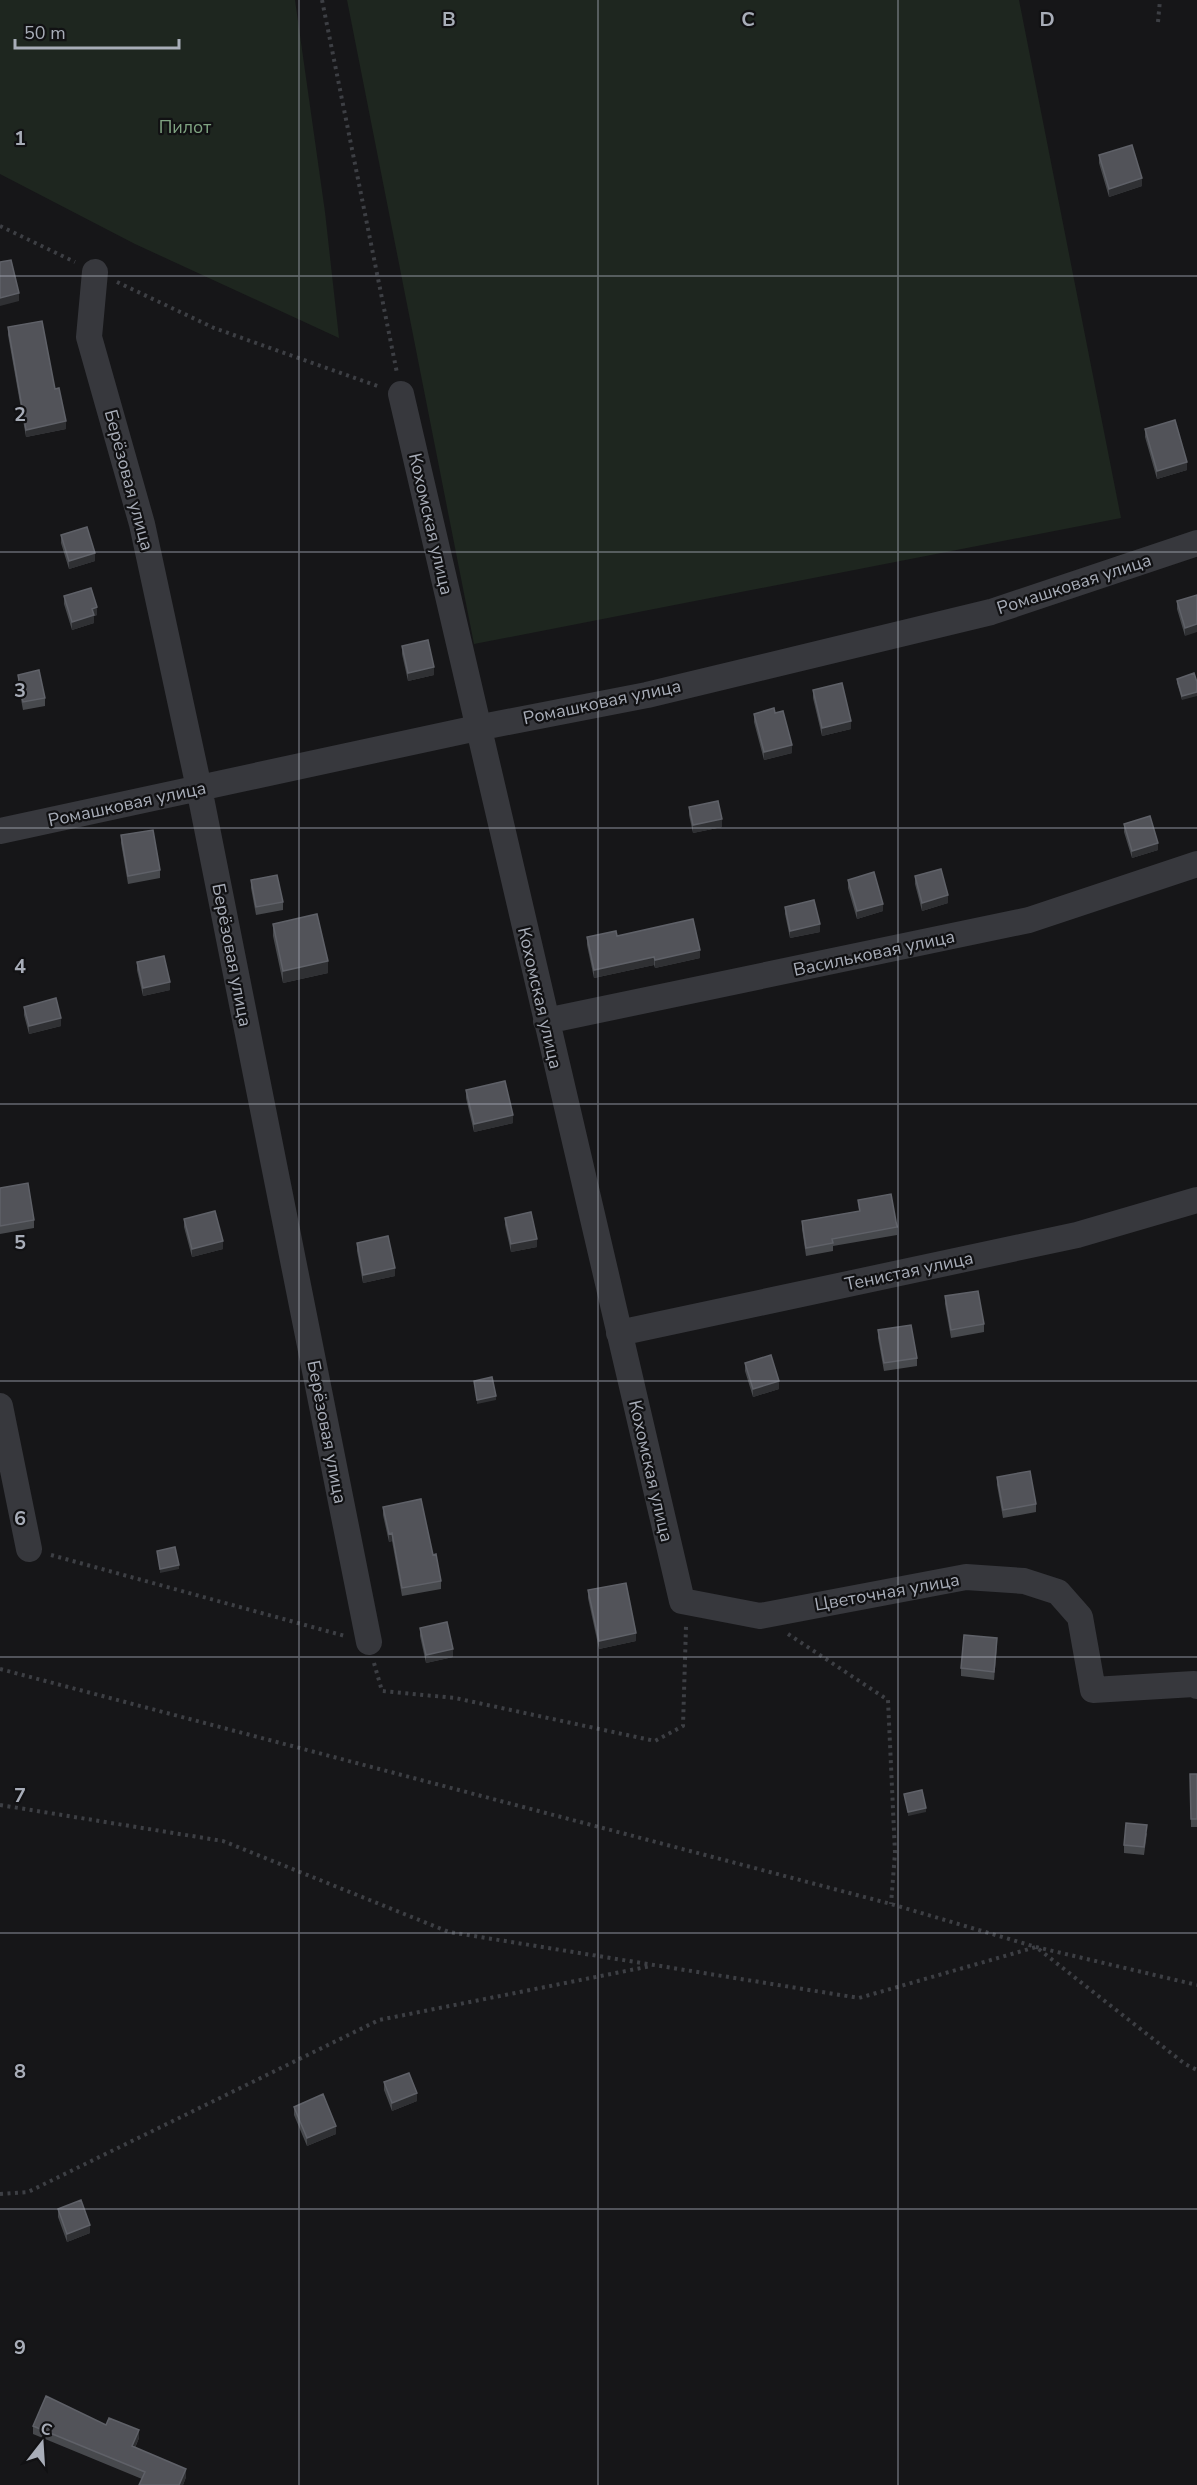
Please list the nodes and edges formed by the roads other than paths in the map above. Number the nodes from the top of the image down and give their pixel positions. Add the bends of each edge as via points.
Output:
1 (96, 272) road end
2 (401, 394) road end
3 (1197, 543) edge
4 (477, 728) junction
5 (199, 788) junction
6 (0, 831) edge
7 (1197, 864) edge
8 (546, 1022) junction
9 (1197, 1200) edge
10 (619, 1333) junction
11 (0, 1406) edge
12 (29, 1549) road end
13 (681, 1601) joint
14 (369, 1642) road end
15 (1197, 1686) edge

1 - 5 street, Берёзовая улица via 89,337 142,524
2 - 4 street, Кохомская улица
3 - 4 street, Ромашковая улица via 992,612 647,694
4 - 5 street, Ромашковая улица
4 - 8 street, Кохомская улица
5 - 6 street, Ромашковая улица
5 - 14 street, Берёзовая улица
7 - 8 street, Васильковая улица via 1029,920
8 - 10 street, Кохомская улица
9 - 10 street, Тенистая улица via 1077,1235
10 - 13 street, Кохомская улица
11 - 12 street
13 - 15 street, Цветочная улица via 760,1616 966,1577 1024,1581 1058,1592 1080,1617 1093,1690

